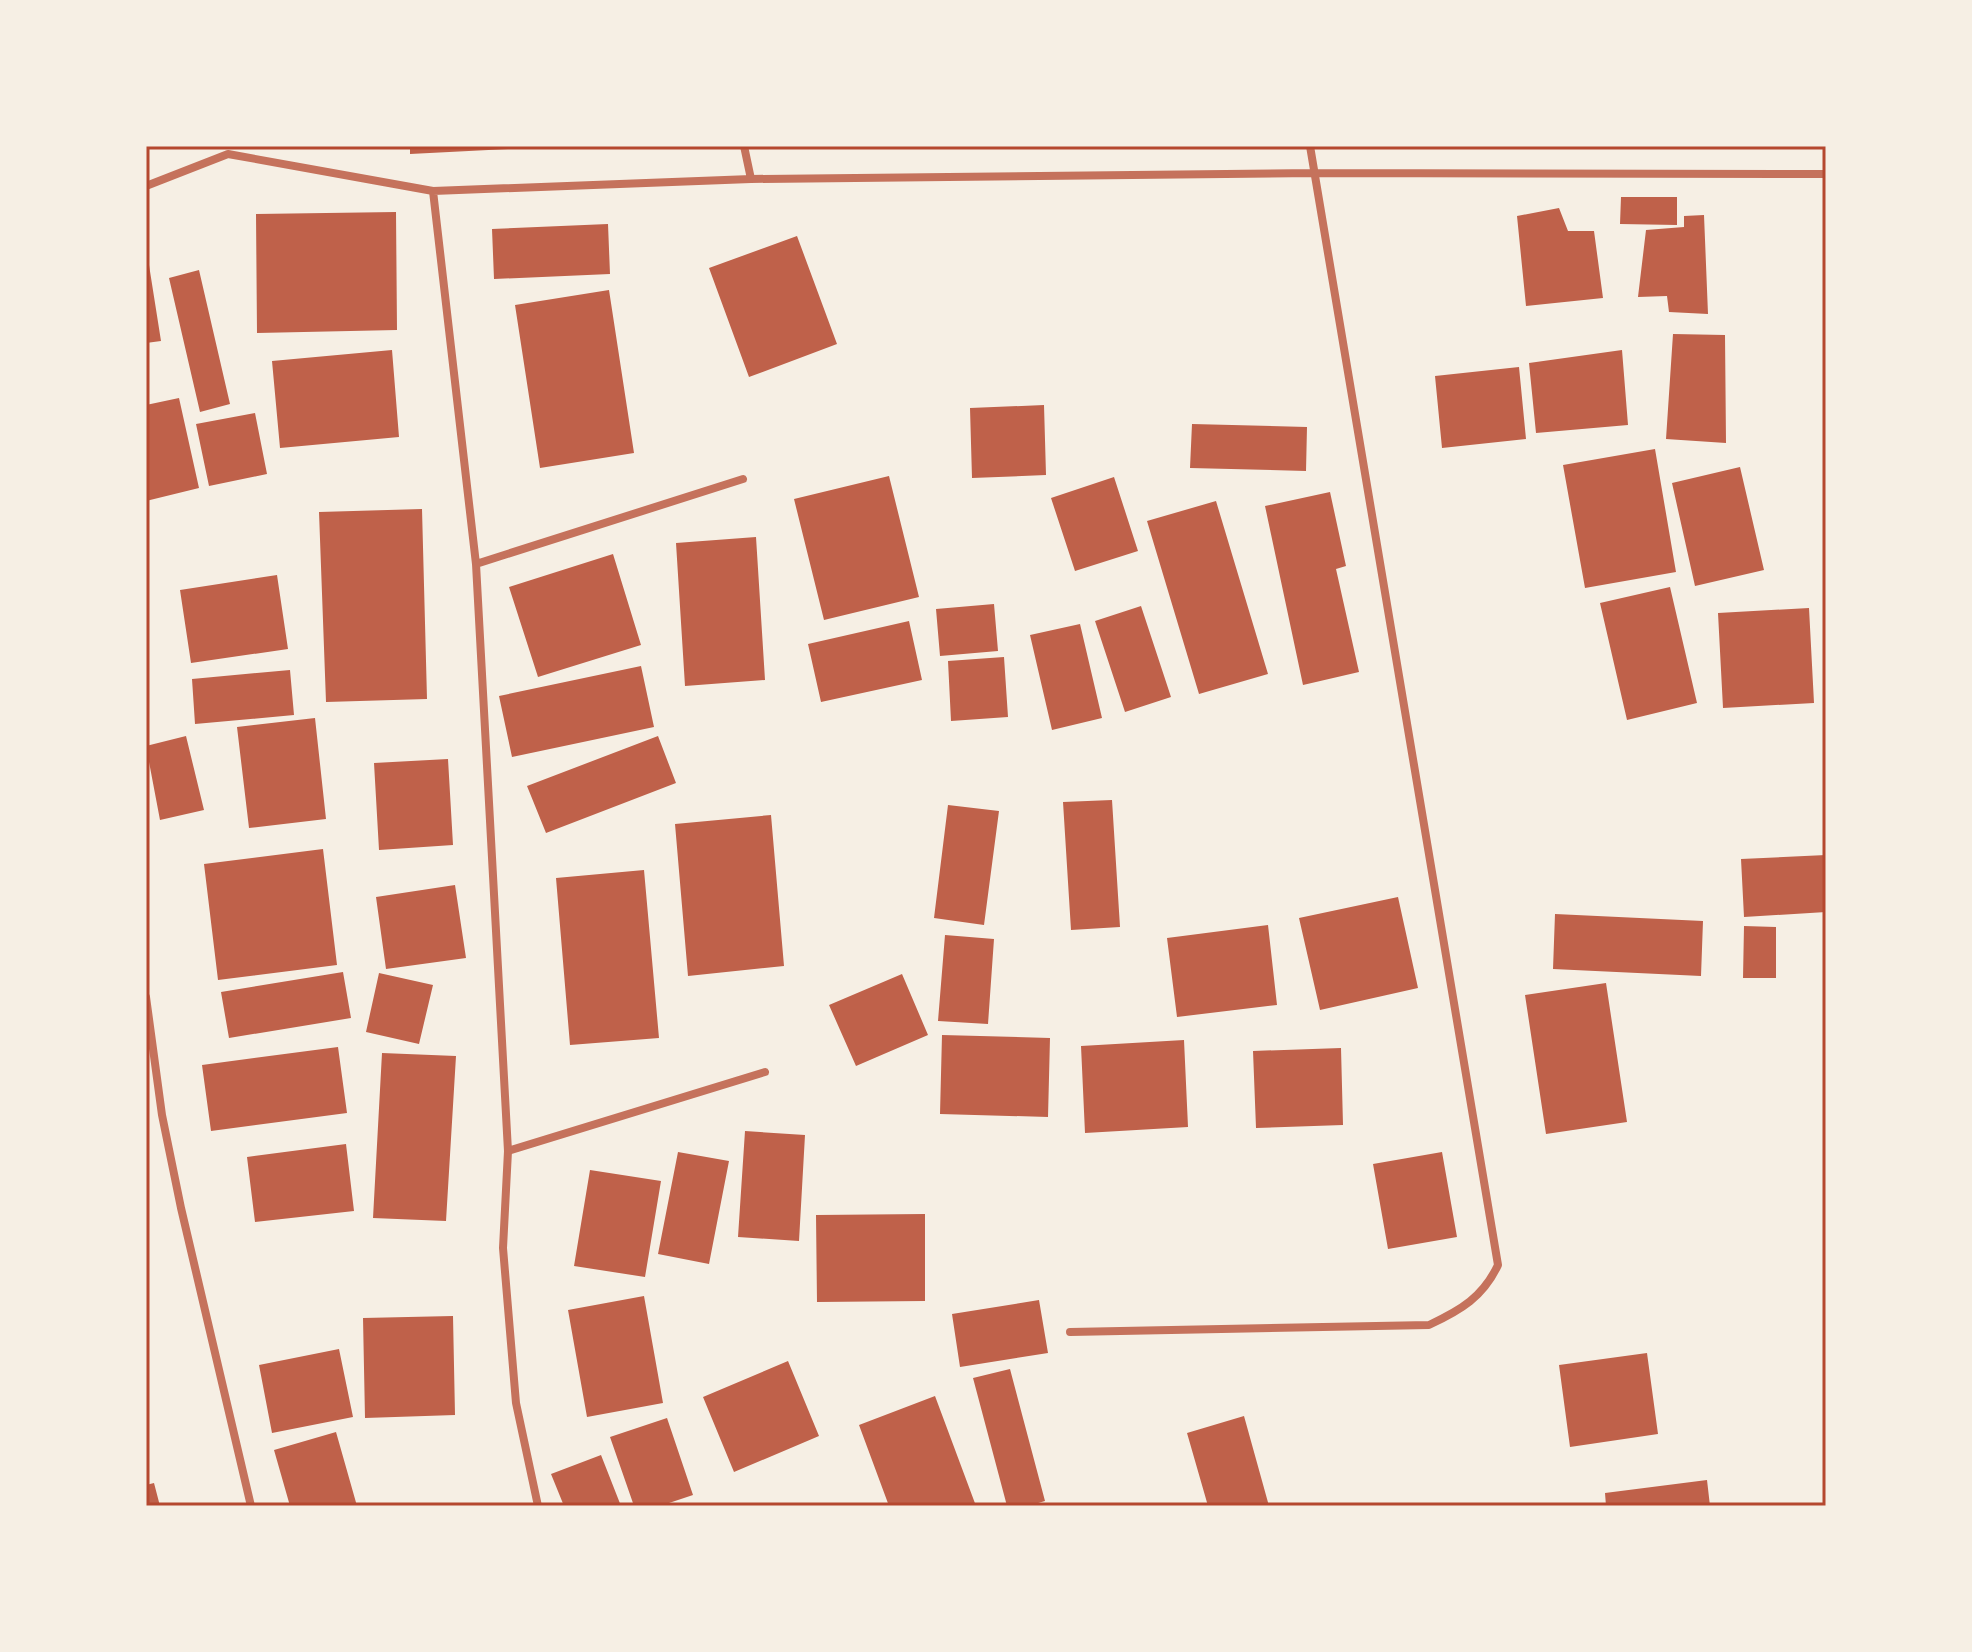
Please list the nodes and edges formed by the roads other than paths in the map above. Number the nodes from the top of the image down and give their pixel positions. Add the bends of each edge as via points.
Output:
1 (744, 146) edge
2 (1310, 146) edge
3 (1315, 173) junction
4 (1826, 174) edge
5 (751, 179) junction
6 (146, 183) edge
7 (433, 191) junction
8 (743, 479) dead end
9 (476, 564) junction
10 (146, 997) edge
11 (765, 1072) dead end
12 (508, 1151) junction
13 (1070, 1332) dead end
14 (251, 1506) edge
15 (538, 1506) edge

1 - 5 street
2 - 3 street
3 - 4 street
3 - 5 street
3 - 13 street via 1498,1265 1488,1287 1464,1308 1429,1325
5 - 7 street
6 - 7 street via 228,154
7 - 9 street
8 - 9 street
9 - 12 street
10 - 14 street via 178,1192
11 - 12 street
12 - 15 street via 503,1248 516,1403

